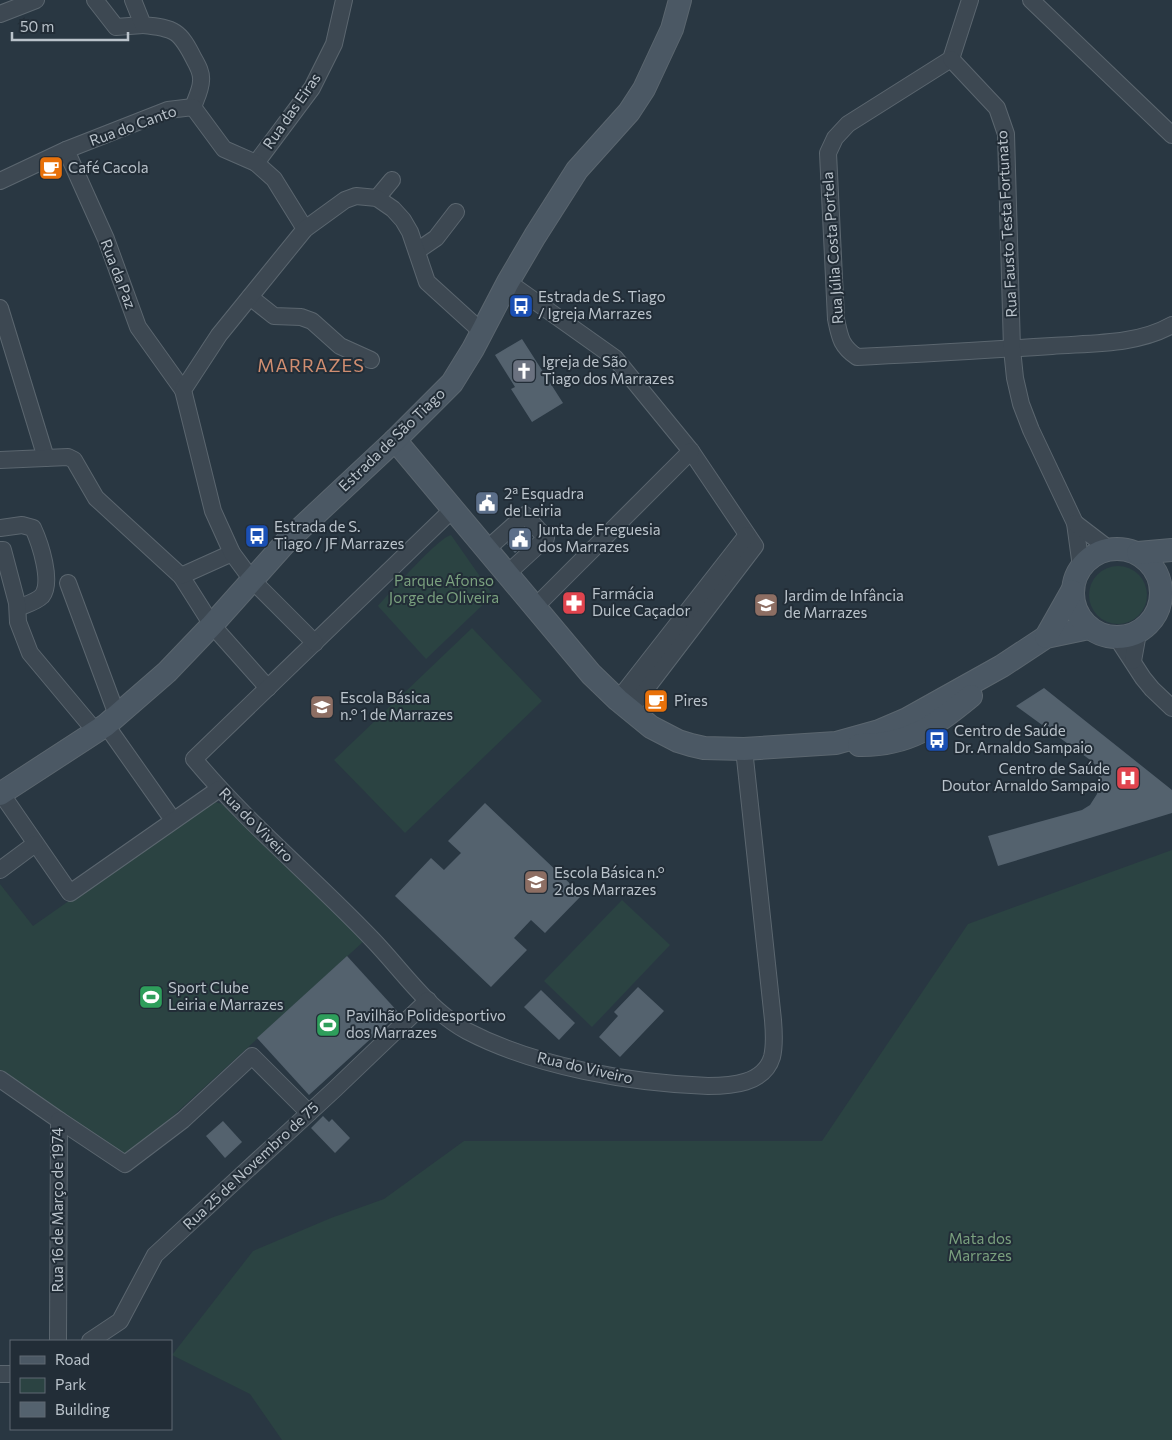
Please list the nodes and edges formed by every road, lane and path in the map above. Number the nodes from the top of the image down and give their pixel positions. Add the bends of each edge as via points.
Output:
1 (36, 0) edge
2 (95, 0) edge
3 (133, 0) edge
4 (344, 0) edge
5 (680, 0) edge
6 (970, 0) edge
7 (1031, 0) edge
8 (0, 14) edge
9 (144, 25) junction
10 (951, 59) junction
11 (194, 107) junction
12 (1172, 136) edge
13 (66, 150) junction
14 (256, 163) junction
15 (392, 180) dead end
16 (0, 181) edge
17 (377, 198) junction
18 (456, 212) dead end
19 (305, 229) junction
20 (417, 250) junction
21 (508, 282) junction
22 (250, 297) junction
23 (0, 308) edge
24 (1172, 325) edge
25 (482, 332) junction
26 (1012, 349) junction
27 (372, 360) dead end
28 (183, 390) junction
29 (395, 440) junction
30 (691, 451) junction
31 (46, 458) junction
32 (0, 460) edge
33 (453, 509) junction
34 (1075, 523) junction
35 (0, 528) edge
36 (487, 549) junction
37 (1109, 549) junction
38 (0, 550) edge
39 (1172, 550) edge
40 (232, 553) junction
41 (1138, 553) junction
42 (1081, 567) junction
43 (508, 573) junction
44 (5, 574) edge
45 (181, 576) junction
46 (252, 580) junction
47 (68, 584) dead end
48 (1167, 584) edge
49 (1072, 591) junction
50 (536, 606) junction
51 (18, 608) junction
52 (212, 625) junction
53 (1089, 628) junction
54 (1128, 635) junction
55 (1046, 637) junction
56 (315, 643) junction
57 (268, 688) junction
58 (624, 705) junction
59 (1172, 708) edge
60 (106, 724) junction
61 (744, 749) junction
62 (219, 789) junction
63 (0, 794) edge
64 (173, 820) junction
65 (35, 844) junction
66 (0, 870) edge
67 (428, 1000) junction
68 (0, 1078) edge
69 (309, 1113) junction
70 (59, 1120) junction
71 (58, 1340) edge
72 (92, 1340) edge

1 - 8 street
2 - 9 street via 116,27
3 - 9 street
4 - 14 street, Rua das Eiras via 334,44 312,88
5 - 21 main road, Estrada de São Tiago via 668,37 644,89 629,112 577,170
6 - 10 street
7 - 12 street
9 - 11 street via 160,27 184,39 201,74
10 - 26 street, Rua Fausto Testa Fortunato via 997,108 1006,134
10 - 26 street, Rua Júlia Costa Portela via 848,124 835,138 828,153 839,336 847,350 857,357
11 - 13 street, Rua do Canto via 168,110
11 - 14 street, Rua do Canto via 224,149
13 - 16 street, Rua do Canto
13 - 28 street, Rua da Paz via 106,239 138,327
14 - 19 street, Rua do Canto via 274,179
15 - 17 street
17 - 19 street via 356,196 345,200
17 - 20 street via 403,220
18 - 20 street via 436,238
19 - 22 street
20 - 25 street via 427,282
21 - 25 main road, Estrada de São Tiago
21 - 30 street via 615,358
22 - 27 street via 274,316 301,317 312,321 340,346
22 - 28 street
23 - 31 street
24 - 26 street, Rua Júlia Costa Portela via 1118,341
25 - 29 main road, Estrada de São Tiago via 452,382
26 - 34 street, Rua Fausto Testa Fortunato via 1021,404
28 - 40 street via 213,511
29 - 33 main road
29 - 46 main road, Estrada de São Tiago via 287,540
30 - 50 street
30 - 58 street via 755,546
31 - 32 street
31 - 45 street via 68,457 74,460 96,498
33 - 36 main road
33 - 56 street
34 - 37 street
34 - 42 street
35 - 51 street via 22,525 33,528 44,563 46,589 33,602
36 - 43 main road
36 - 43 street via 525,515 546,538
37 - 41 main road
37 - 42 main road via 1098,553
38 - 44 street via 3,550
39 - 41 main road
40 - 45 street
40 - 46 street
41 - 48 main road via 1148,560 1160,580
42 - 49 main road
43 - 50 main road
44 - 51 street
45 - 52 street
46 - 52 main road, Estrada de São Tiago
46 - 56 street
47 - 60 street
48 - 54 main road via 1156,615 1148,625
49 - 53 main road via 1078,615
49 - 55 main road
50 - 58 main road via 591,674
51 - 60 street via 18,622 30,653
52 - 57 street
52 - 60 main road, Estrada de São Tiago via 167,672
53 - 54 main road via 1106,636
53 - 55 main road
54 - 59 street via 1133,661 1152,689
55 - 61 main road via 1002,666 879,731 836,743
56 - 57 street
57 - 62 street, Rua do Viveiro via 194,759
58 - 61 main road via 651,727 678,742 704,748
60 - 63 main road, Estrada de São Tiago
60 - 64 street
61 - 67 street, Rua do Viveiro via 773,1020 774,1043 767,1067 750,1080 730,1086 673,1084 611,1076 546,1061 496,1044 452,1021
62 - 64 street
62 - 67 street, Rua do Viveiro via 372,939
63 - 65 street
64 - 65 street via 70,893
65 - 66 street
67 - 69 street, Rua 25 de Novembro de 75
68 - 70 street, Rua 16 de Março de 1974
69 - 70 street via 252,1056 183,1120 125,1164
69 - 72 street, Rua 25 de Novembro de 75 via 155,1254 120,1321
70 - 71 street, Rua 16 de Março de 1974

